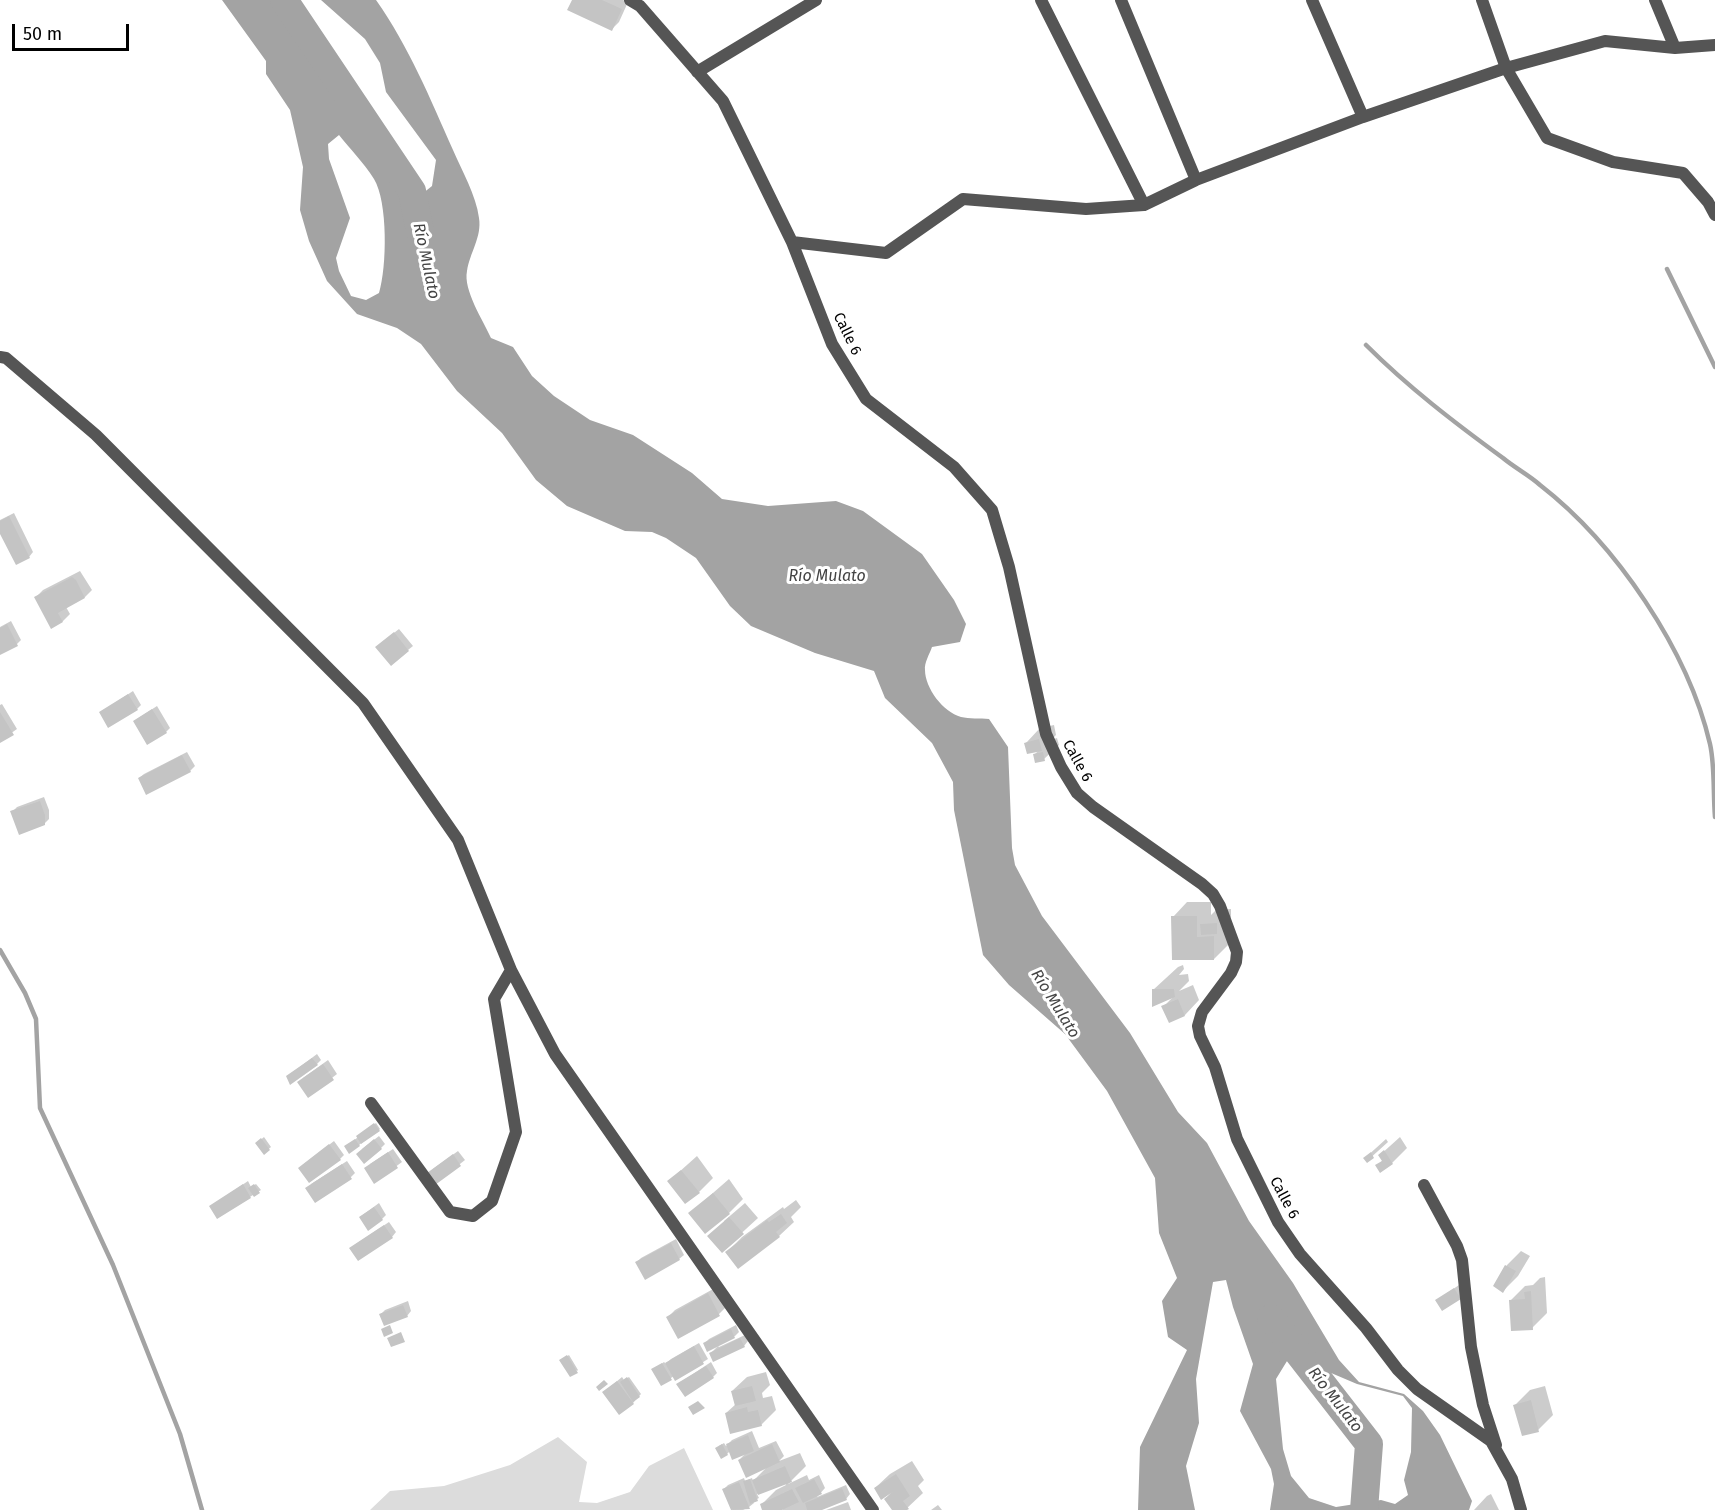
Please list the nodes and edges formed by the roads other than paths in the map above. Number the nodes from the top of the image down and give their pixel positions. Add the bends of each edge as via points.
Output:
1 (630, 0) edge
2 (816, 0) edge
3 (1041, 0) edge
4 (1121, 0) edge
5 (1312, 0) edge
6 (1482, 0) edge
7 (1655, 0) edge
8 (1715, 45) edge
9 (1675, 48) junction
10 (1506, 68) junction
11 (697, 72) junction
12 (1363, 117) junction
13 (1196, 180) junction
14 (1144, 205) junction
15 (1715, 215) edge
16 (792, 242) junction
17 (0, 357) edge
18 (511, 970) junction
19 (370, 1103) dead end
20 (1424, 1185) dead end
21 (1499, 1455) junction
22 (873, 1510) edge
23 (1521, 1510) edge

1 - 11 street, Calle 6 via 640,6
2 - 11 street
3 - 14 street
4 - 13 street
5 - 12 street
6 - 10 street
7 - 9 street
8 - 9 street
9 - 10 street via 1605,41
10 - 12 street
10 - 15 street via 1547,138 1612,162 1683,173
11 - 16 street, Calle 6 via 723,101
12 - 13 street
13 - 14 street
14 - 16 street via 1086,209 963,199 886,253
16 - 21 street, Calle 6 via 832,344 866,399 954,467 992,510 1009,567 1046,734 1060,767 1077,793 1093,807 1202,884 1220,906 1237,952 1236,962 1202,1012 1198,1026 1237,1139 1278,1222 1300,1254 1398,1370 1417,1389 1491,1441
17 - 18 street via 6,358 96,435 363,703 458,840
18 - 19 street via 494,999 516,1132 492,1201 473,1216 450,1212
18 - 22 street via 555,1054
20 - 21 street via 1462,1260 1471,1347
21 - 23 street, Calle 6 via 1512,1479

